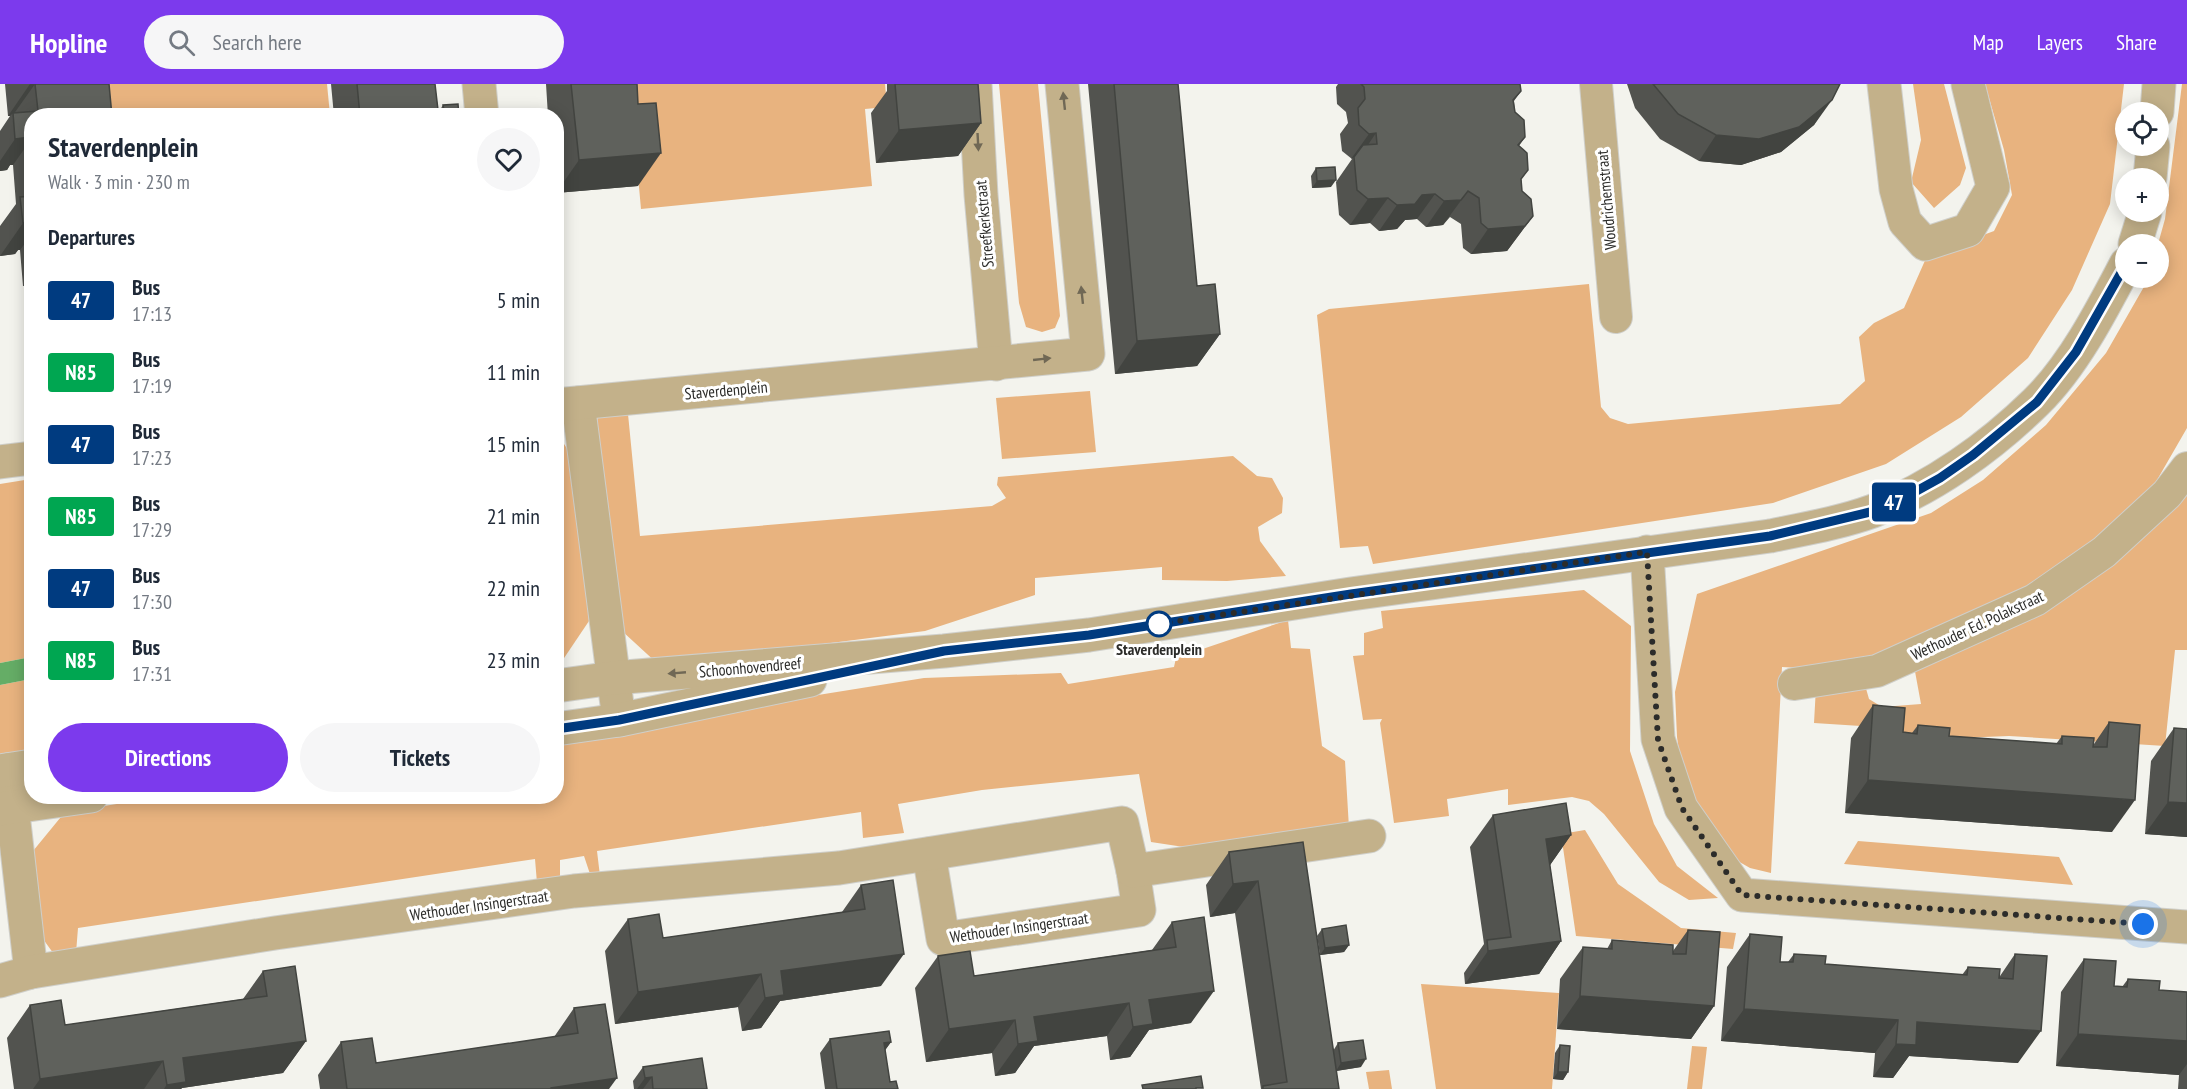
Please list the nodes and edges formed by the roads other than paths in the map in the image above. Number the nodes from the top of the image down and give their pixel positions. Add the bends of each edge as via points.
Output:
1 (479, 84) edge
2 (975, 84) edge
3 (1062, 84) edge
4 (1596, 84) edge
5 (1884, 84) edge
6 (1968, 84) edge
7 (2159, 84) edge
8 (2158, 102) edge
9 (481, 108) edge
10 (2115, 283) edge
11 (1616, 317) dead end
12 (996, 364) junction
13 (567, 404) edge
14 (24, 459) edge
15 (0, 462) edge
16 (2187, 468) edge
17 (1647, 552) junction
18 (944, 651) junction
19 (613, 678) junction
20 (1794, 684) dead end
21 (564, 685) edge
22 (619, 720) junction
23 (564, 728) edge
24 (13, 769) edge
25 (35, 804) edge
26 (6, 808) edge
27 (1369, 836) dead end
28 (929, 854) junction
29 (1133, 871) junction
30 (2187, 927) edge
31 (15, 976) edge

1 - 9 street
2 -> 12 street, Streefkerkstraat
12 -> 3 street, Staverdenplein via 1088,354
4 - 11 street, Woudrichemstraat
5 - 6 street via 1896,189 1905,222 1925,244 1968,230 1993,187
7 - 8 street
10 - 17 street, Schoonhovendreef via 2076,352 2037,402 1940,478 1902,499 1832,522 1770,536
12 - 13 street, Staverdenplein
13 - 19 street, Staverdenplein
14 - 15 street
16 - 20 street, Wethouder Ed. Polakstraat via 2167,494 2104,552 2035,600 1877,671
17 - 18 street, Schoonhovendreef via 1089,635
17 - 30 street via 1658,740 1682,808 1742,895
18 -> 19 street, Schoonhovendreef
18 - 22 street, Schoonhovendreef
19 - 21 street, Schoonhovendreef
19 - 22 street, Staverdenplein
22 - 23 street, Schoonhovendreef
24 - 26 street, Wethouder Insingerstraat
25 - 26 street
26 - 31 street, Wethouder Insingerstraat
27 - 29 street
28 - 29 street, Wethouder Insingerstraat via 1122,824
28 - 29 street, Wethouder Insingerstraat via 943,939 1139,909
28 - 31 street, Wethouder Insingerstraat via 840,868 574,891 275,933

